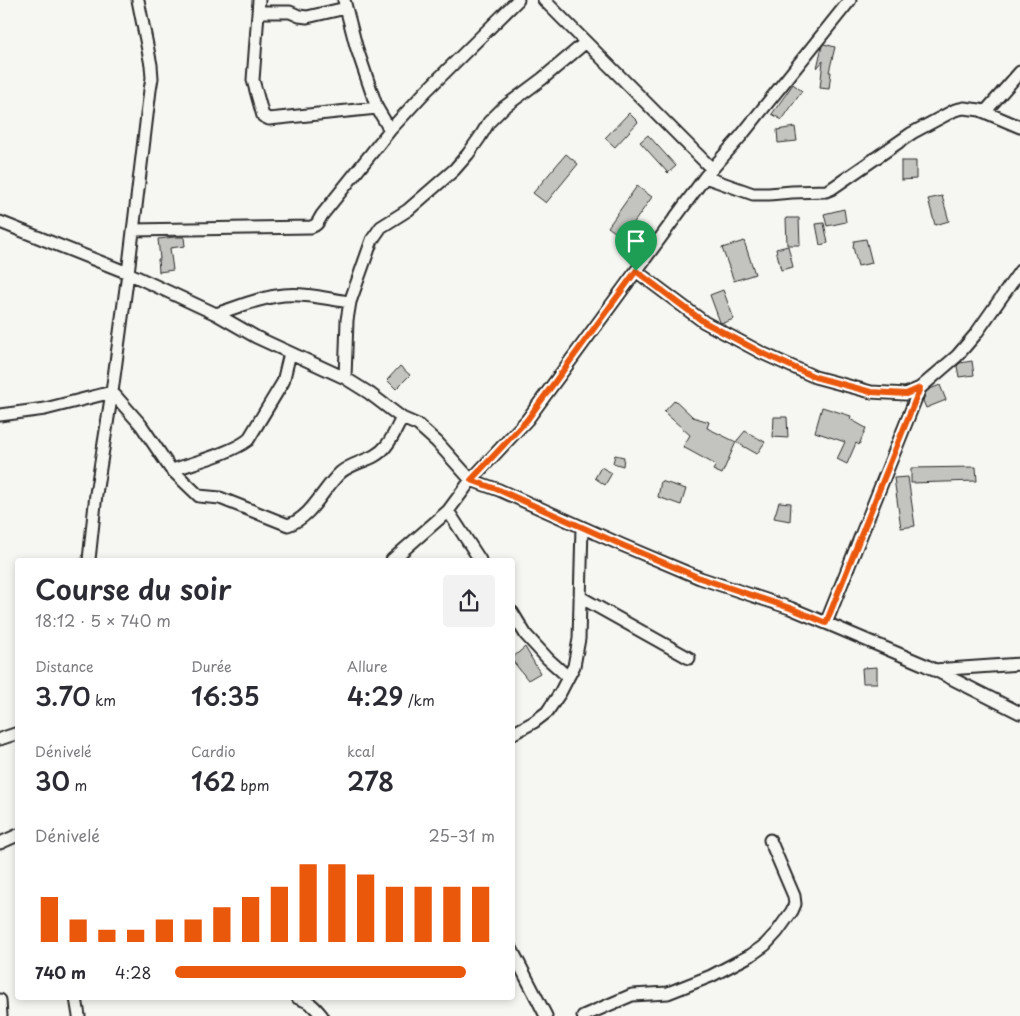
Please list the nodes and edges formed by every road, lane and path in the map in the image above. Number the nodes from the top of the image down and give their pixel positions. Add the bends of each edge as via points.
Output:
1 (138, 0) edge
2 (259, 0) edge
3 (518, 0) edge
4 (544, 0) edge
5 (850, 0) edge
6 (345, 4) edge
7 (258, 12) junction
8 (586, 42) junction
9 (1020, 72) edge
10 (377, 108) junction
11 (984, 112) junction
12 (1020, 127) edge
13 (390, 130) junction
14 (708, 173) junction
15 (0, 222) edge
16 (132, 230) junction
17 (636, 271) junction
18 (1020, 271) edge
19 (128, 273) junction
20 (350, 302) junction
21 (216, 314) junction
22 (290, 353) junction
23 (345, 378) junction
24 (920, 388) junction
25 (112, 392) junction
26 (0, 415) edge
27 (402, 418) junction
28 (173, 470) junction
29 (471, 480) junction
30 (448, 511) junction
31 (582, 527) junction
32 (89, 558) edge
33 (394, 558) edge
34 (479, 558) edge
35 (580, 597) junction
36 (515, 617) edge
37 (826, 623) junction
38 (690, 658) dead end
39 (1020, 664) edge
40 (934, 670) junction
41 (568, 677) junction
42 (1020, 713) edge
43 (515, 732) edge
44 (15, 734) edge
45 (0, 739) edge
46 (15, 836) edge
47 (770, 840) dead end
48 (0, 844) edge
49 (515, 956) edge
50 (0, 1000) edge
51 (76, 1000) edge
52 (307, 1000) edge
53 (2, 1016) edge
54 (79, 1016) edge
55 (322, 1016) edge
56 (546, 1016) edge
57 (583, 1016) edge

1 - 16 street via 152,78
2 - 7 street
3 - 13 street
4 - 8 street
5 - 14 street
6 - 7 street via 307,17 290,12
6 - 10 street
7 - 10 street via 253,80 263,116 269,119
8 - 14 street
8 - 20 street via 502,108 454,170 408,210 381,227 372,240
9 - 11 street
10 - 13 street
11 - 12 street
11 - 14 street via 964,108 947,114 912,133 826,192 753,194
13 - 16 street via 314,226
14 - 17 street
15 - 19 street
16 - 19 street
17 - 24 street via 704,322 815,377 871,392 906,394
17 - 29 street via 527,420
18 - 24 street via 975,335 957,356
19 - 21 street
19 - 25 street
20 - 21 street via 284,295 263,298
20 - 23 street
21 - 22 street
22 - 23 street
22 - 28 street via 283,382 248,440 240,446
23 - 27 street
24 - 37 street
25 - 26 street via 45,409
25 - 28 street via 141,425
25 - 32 street
27 - 28 street via 386,446 376,455 339,474 305,515 288,525 220,498 199,496
27 - 29 street via 418,425 437,442
29 - 30 street
29 - 31 street
30 - 33 street
30 - 34 street
31 - 35 street
31 - 37 street via 700,578
35 - 38 street
35 - 41 street via 579,639 574,666
36 - 41 street via 526,635
37 - 40 street
39 - 40 street
40 - 42 street
41 - 43 street via 547,712
44 - 45 street
46 - 48 street
47 - 57 street via 794,896 794,904 765,945 719,972 668,993 632,995
49 - 56 street
50 - 53 street
51 - 54 street
52 - 55 street

